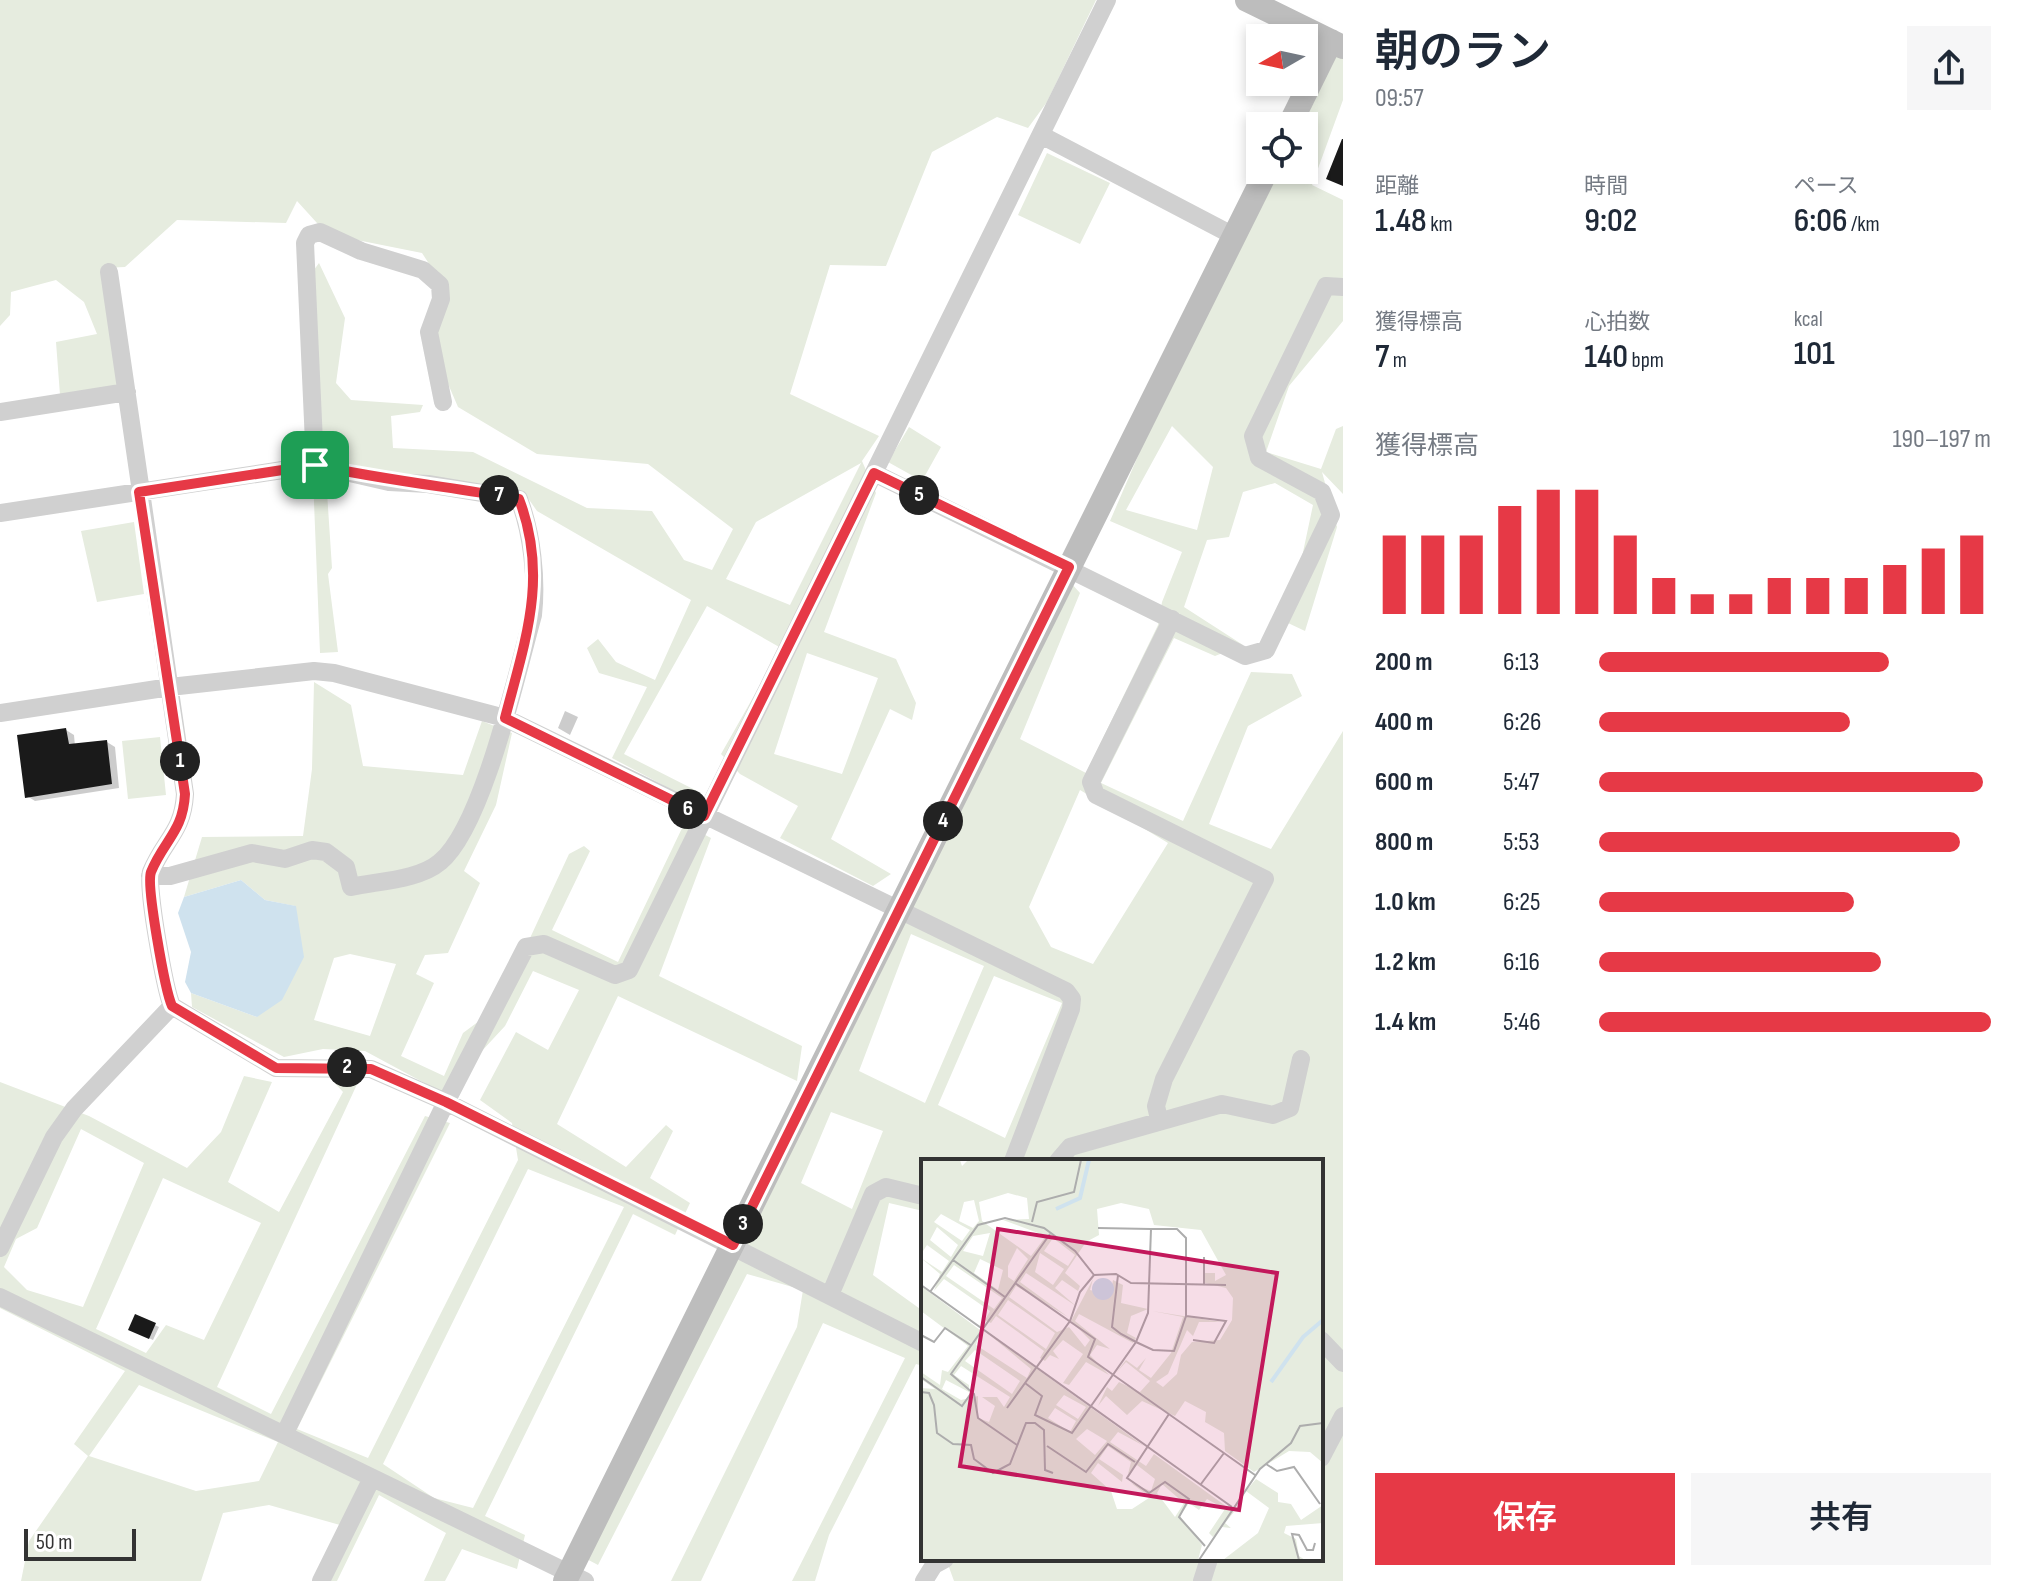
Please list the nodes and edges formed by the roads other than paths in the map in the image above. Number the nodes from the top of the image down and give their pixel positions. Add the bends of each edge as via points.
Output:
1 (1107, 0) edge
2 (1247, 0) edge
3 (1337, 44) edge
4 (1297, 112) edge
5 (1041, 135) junction
6 (1260, 184) edge
7 (1234, 236) junction
8 (109, 272) dead end
9 (1343, 287) edge
10 (127, 392) junction
11 (443, 402) dead end
12 (0, 412) edge
13 (315, 465) junction
14 (874, 473) junction
15 (139, 492) junction
16 (0, 513) edge
17 (1069, 567) junction
18 (1172, 619) junction
19 (170, 687) junction
20 (0, 713) edge
21 (505, 718) junction
22 (704, 816) junction
23 (150, 876) junction
24 (899, 910) junction
25 (172, 1006) junction
26 (1301, 1059) dead end
27 (446, 1102) junction
28 (1159, 1119) junction
29 (1014, 1159) edge
30 (1060, 1159) edge
31 (921, 1196) edge
32 (733, 1245) junction
33 (0, 1248) edge
34 (830, 1295) junction
35 (0, 1297) edge
36 (921, 1342) edge
37 (1323, 1342) edge
38 (1343, 1363) edge
39 (1343, 1416) edge
40 (284, 1435) junction
41 (1323, 1454) edge
42 (372, 1478) junction
43 (941, 1561) edge
44 (1208, 1561) edge
45 (573, 1579) edge
46 (928, 1580) edge
47 (321, 1581) edge
48 (1202, 1581) edge

1 - 5 street
2 - 3 street
3 - 4 street
5 - 7 street
5 - 14 street
6 - 7 street
7 - 17 street
8 - 10 street
9 - 18 street via 1326,286 1253,436 1259,458 1322,492 1331,515 1266,650 1245,656
10 - 12 street
10 - 15 street
11 - 13 street via 429,332 441,299 440,285 423,270 320,232 309,235 305,243
13 - 15 street
13 - 21 street via 389,482 519,499 535,594
14 - 17 street
14 - 22 street
15 - 16 street
15 - 19 street
17 - 18 street
17 - 24 street
18 - 28 street via 1091,782 1096,795 1265,879 1164,1079 1156,1106
19 - 20 street
19 - 21 street via 314,671
19 - 23 street via 184,814
21 - 22 street
21 - 23 street via 476,807 442,861 427,870 351,887 346,867 326,852 312,850 285,859 252,853 170,876
22 - 24 street
22 - 27 street via 629,970 615,975 544,944 526,947
23 - 25 street
24 - 29 street via 1066,991 1072,999
24 - 32 street
25 - 27 street via 276,1068 371,1069
25 - 33 street via 54,1137
26 - 28 street via 1290,1108 1273,1115 1222,1104
27 - 32 street
27 - 40 street
28 - 30 street via 1070,1147
31 - 34 street via 886,1187 873,1194
32 - 34 street
32 - 45 street
34 - 36 street
35 - 40 street
37 - 38 street
39 - 41 street
40 - 42 street
42 - 45 street
42 - 47 street
43 - 46 street
44 - 48 street

